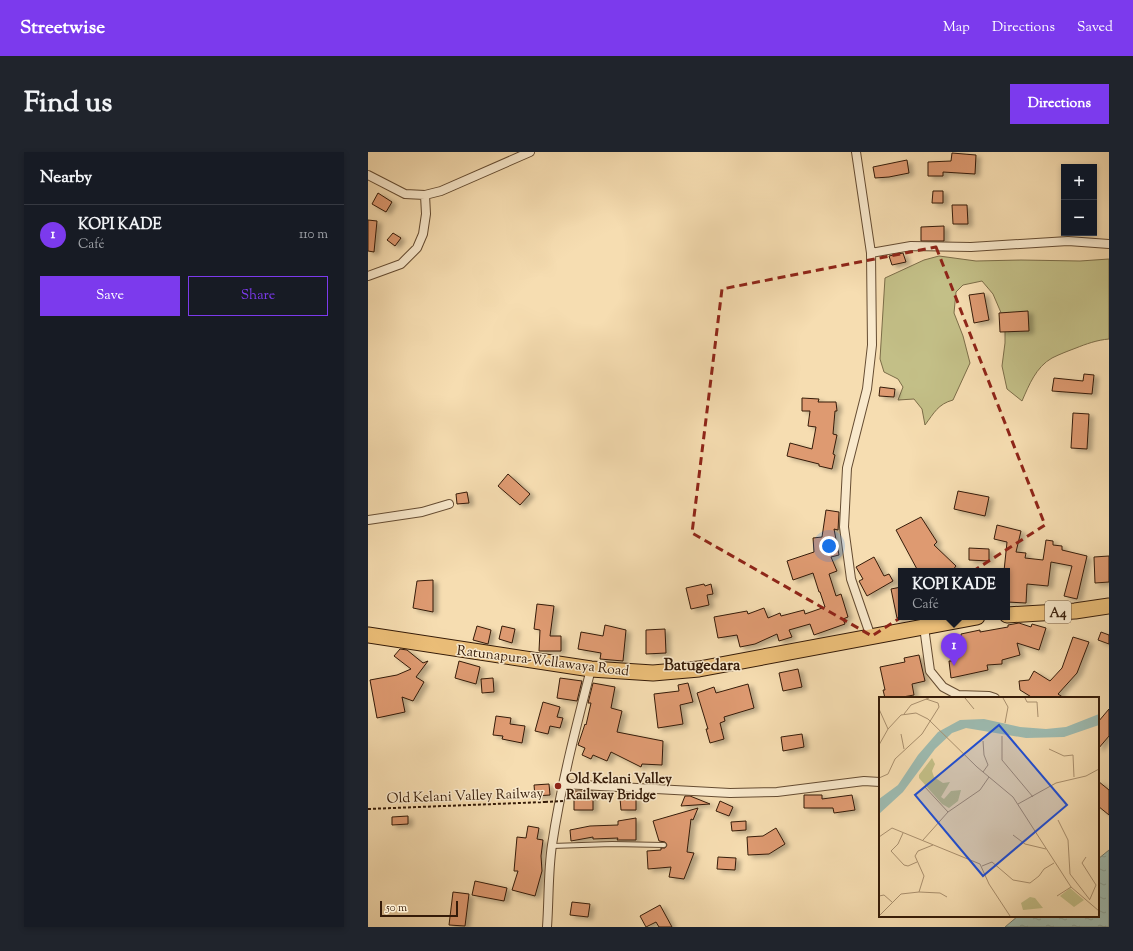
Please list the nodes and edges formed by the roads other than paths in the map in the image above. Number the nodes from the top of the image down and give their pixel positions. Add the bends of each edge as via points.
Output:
1 (530, 152) edge
2 (856, 152) edge
3 (368, 175) edge
4 (425, 195) junction
5 (1109, 244) edge
6 (871, 253) junction
7 (368, 276) edge
8 (449, 504) dead end
9 (368, 520) edge
10 (1109, 606) edge
11 (1010, 615) edge
12 (961, 620) edge
13 (924, 627) junction
14 (368, 636) edge
15 (871, 637) junction
16 (591, 669) junction
17 (992, 697) edge
18 (879, 782) edge
19 (563, 784) junction
20 (664, 845) dead end
21 (552, 846) junction
22 (547, 927) edge

1 - 4 street via 441,191
2 - 6 street
3 - 4 street via 405,194
4 - 7 street via 423,234 417,248 401,264
5 - 6 street via 1068,241 971,247 911,246
6 - 15 street via 872,345 867,389 848,468 844,527 851,579
8 - 9 street via 422,512
10 - 11 highway, A4
12 - 13 highway, Ratunapura-Wellawaya Road
13 - 15 highway, Ratunapura-Wellawaya Road
13 - 17 street via 930,671 943,687 958,695
14 - 16 highway, Ratunapura-Wellawaya Road
15 - 16 highway, Ratunapura-Wellawaya Road via 699,669 653,673
16 - 19 street
18 - 19 street via 864,781 777,792 730,793
19 - 21 street
20 - 21 lane
21 - 22 street

